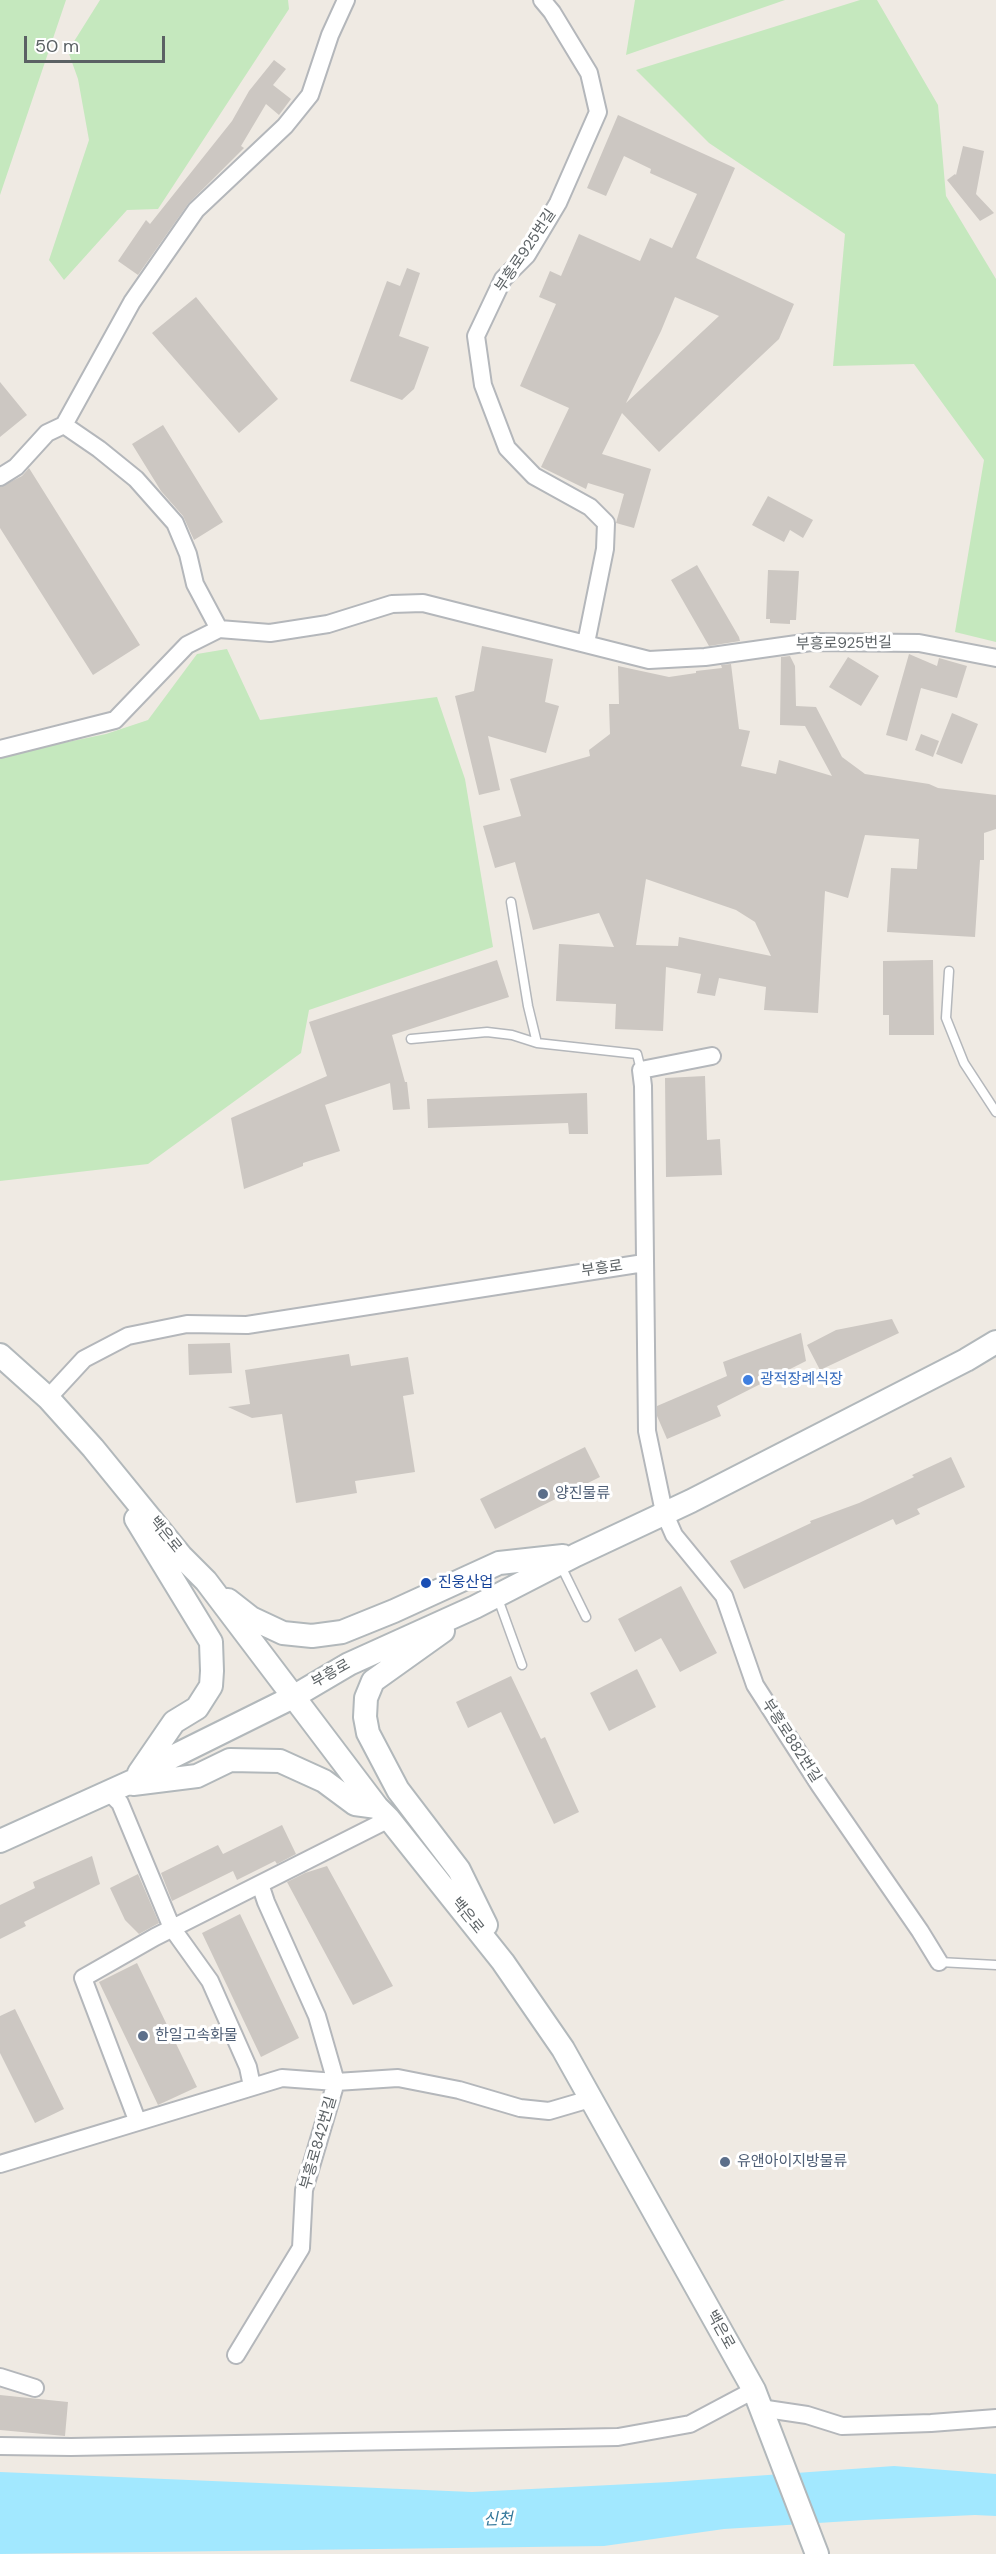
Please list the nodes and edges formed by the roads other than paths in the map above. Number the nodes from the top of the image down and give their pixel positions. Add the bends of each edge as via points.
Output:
1 (346, 0) edge
2 (542, 0) edge
3 (64, 426) junction
4 (0, 477) edge
5 (219, 628) junction
6 (586, 643) junction
7 (996, 658) edge
8 (0, 749) edge
9 (510, 902) dead end
10 (949, 971) dead end
11 (411, 1039) dead end
12 (537, 1043) junction
13 (712, 1056) dead end
14 (641, 1070) junction
15 (996, 1112) edge
16 (644, 1263) junction
17 (996, 1342) edge
18 (0, 1355) edge
19 (48, 1398) junction
20 (93, 1448) junction
21 (664, 1512) junction
22 (568, 1559) junction
23 (206, 1581) junction
24 (497, 1596) junction
25 (475, 1607) junction
26 (394, 1611) junction
27 (586, 1617) dead end
28 (349, 1664) junction
29 (522, 1665) dead end
30 (293, 1697) junction
31 (121, 1786) junction
32 (383, 1813) junction
33 (0, 1841) edge
34 (260, 1884) junction
35 (172, 1928) junction
36 (503, 1962) junction
37 (939, 1962) joint
38 (996, 1965) edge
39 (336, 2082) junction
40 (252, 2086) junction
41 (590, 2098) junction
42 (137, 2120) junction
43 (0, 2164) edge
44 (236, 2355) dead end
45 (0, 2377) edge
46 (35, 2388) dead end
47 (757, 2399) junction
48 (996, 2418) edge
49 (0, 2446) edge
50 (817, 2554) edge

1 - 3 street via 310,95 285,126 196,210 132,302
2 - 6 street, 부흥로925번길 via 589,73 598,112 558,203 527,255 503,279 476,336 483,385 507,448 534,476 590,507 606,523 605,549
3 - 4 street via 47,432 16,467
3 - 5 street via 136,479 175,523 195,584
5 - 6 street, 부흥로925번길 via 270,633 328,624 392,604 423,603
5 - 8 street via 187,645 115,720
6 - 7 street, 부흥로925번길 via 649,660 705,657 811,642 919,643
9 - 12 lane
10 - 15 lane via 946,1018 964,1063
11 - 12 lane via 487,1032
12 - 14 lane via 637,1054
13 - 14 street
14 - 16 street, 부흥로
16 - 19 street, 부흥로 via 247,1325 187,1324 128,1336 84,1359
16 - 21 street, 부흥로 via 647,1431
17 - 21 main road, 부흥로
18 - 19 main road, 백은로
19 - 20 main road, 백은로
20 - 23 main road, 백은로
20 - 31 main road via 211,1642 211,1686 197,1708 174,1722
21 - 22 main road, 부흥로
21 - 37 street, 부흥로882번길 via 674,1536 724,1596 755,1685
22 - 24 main road, 부흥로
22 - 26 main road via 499,1563
22 - 27 lane
23 - 26 main road via 251,1618 283,1633 303,1637 342,1632
23 - 30 main road, 백은로
24 - 25 main road, 부흥로
24 - 29 lane
25 - 28 main road, 부흥로
25 - 36 main road via 374,1681 366,1698 365,1717 368,1733 398,1790 459,1870
26 - 28 main road
28 - 30 main road, 부흥로
30 - 31 main road, 부흥로
30 - 32 main road, 백은로
31 - 32 main road via 198,1776 230,1760 280,1761 324,1781 356,1804
31 - 33 main road, 부흥로
31 - 35 street via 120,1803
32 - 34 street
32 - 36 main road, 백은로
34 - 35 street
34 - 39 street via 317,2016
35 - 40 street via 210,1981 249,2067
35 - 42 street via 83,1978
36 - 41 main road, 백은로 via 563,2049
37 - 38 lane
39 - 40 street, 부흥로842번길 via 282,2078
39 - 41 street via 398,2078 459,2090 520,2109 549,2111
39 - 44 street, 부흥로842번길 via 304,2190 301,2247
40 - 42 street, 부흥로842번길
41 - 47 main road, 백은로
42 - 43 street, 부흥로842번길
45 - 46 street
47 - 48 street via 842,2426
47 - 49 street via 690,2424 618,2437
47 - 50 main road, 백은로

